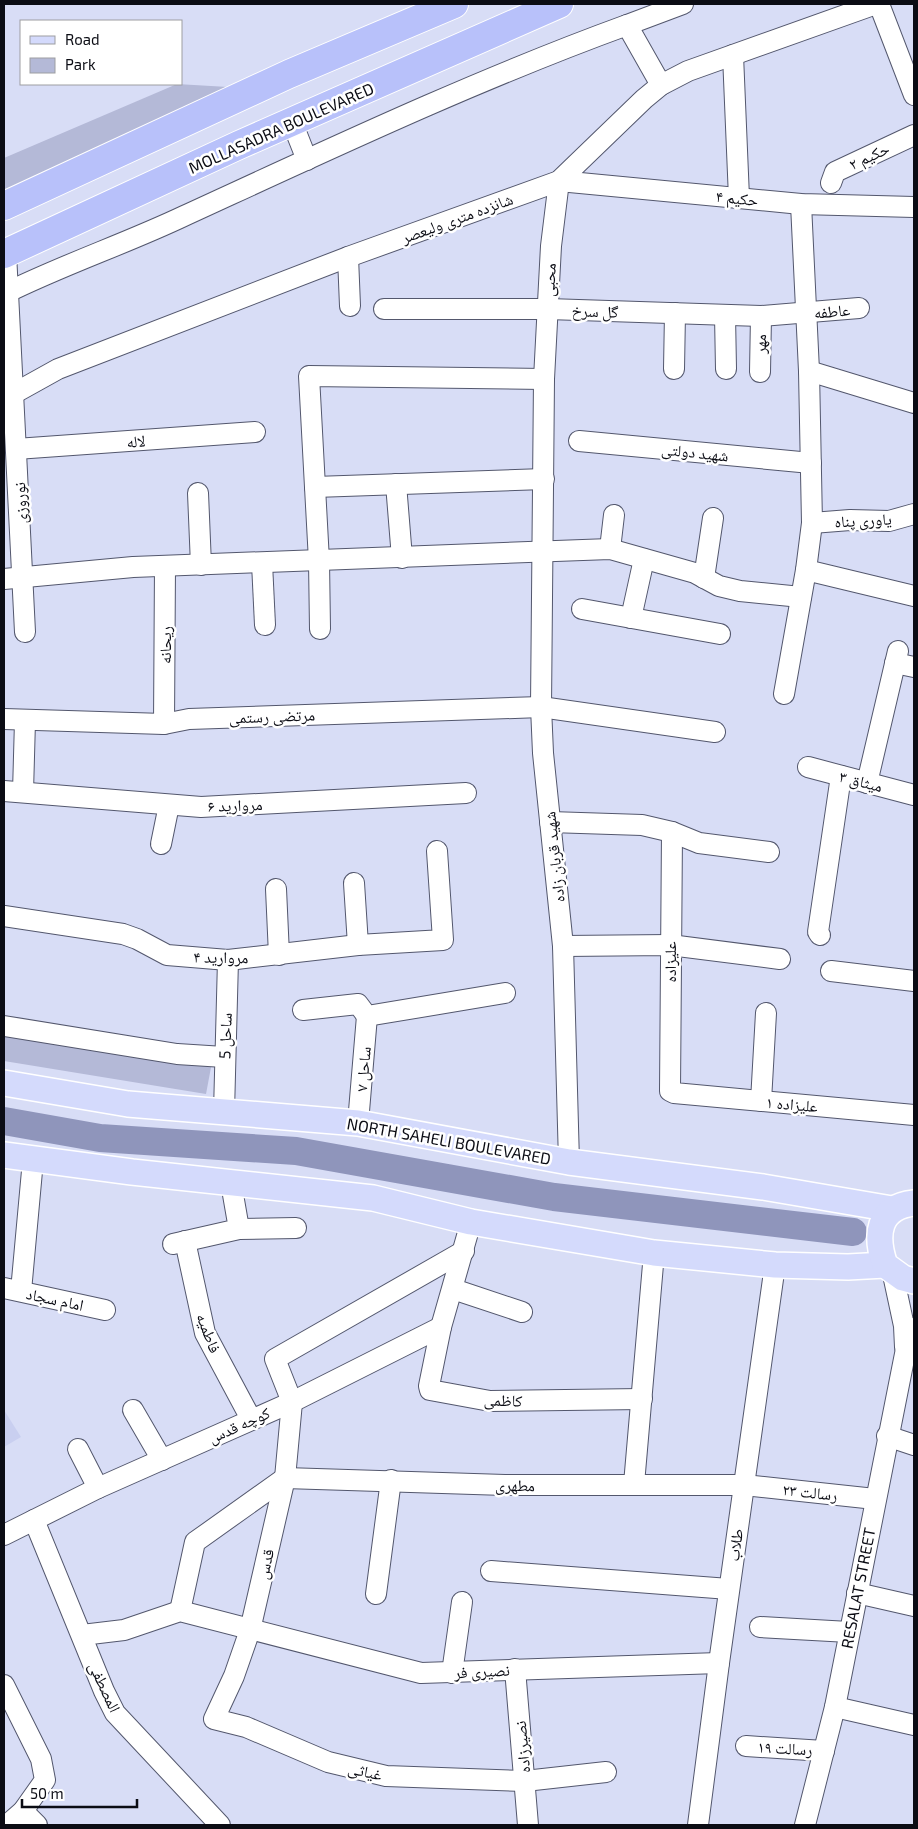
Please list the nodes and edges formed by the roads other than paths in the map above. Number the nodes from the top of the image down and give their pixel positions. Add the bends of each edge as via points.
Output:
1 (454, 4) edge
2 (559, 4) edge
3 (683, 4) edge
4 (877, 4) edge
5 (627, 25) junction
6 (906, 54) edge
7 (733, 55) junction
8 (661, 85) junction
9 (914, 95) edge
10 (292, 122) junction
11 (914, 134) edge
12 (307, 160) junction
13 (559, 182) junction
14 (831, 183) dead end
15 (739, 198) junction
16 (801, 204) junction
17 (4, 206) edge
18 (914, 207) edge
19 (5, 254) edge
20 (348, 257) junction
21 (6, 293) edge
22 (350, 306) dead end
23 (859, 308) dead end
24 (384, 309) dead end
25 (548, 309) junction
26 (675, 313) junction
27 (805, 313) junction
28 (725, 314) junction
29 (761, 316) junction
30 (674, 369) dead end
31 (726, 369) dead end
32 (809, 371) junction
33 (760, 372) dead end
34 (544, 380) junction
35 (8, 397) edge
36 (914, 403) edge
37 (255, 432) dead end
38 (578, 441) dead end
39 (16, 449) junction
40 (810, 463) junction
41 (544, 480) junction
42 (396, 484) junction
43 (315, 486) junction
44 (198, 493) dead end
45 (914, 514) edge
46 (614, 515) dead end
47 (713, 518) dead end
48 (812, 523) junction
49 (610, 549) junction
50 (544, 552) junction
51 (402, 558) junction
52 (644, 559) junction
53 (319, 562) junction
54 (262, 563) junction
55 (201, 565) junction
56 (166, 566) junction
57 (806, 570) junction
58 (24, 577) junction
59 (704, 578) junction
60 (4, 579) edge
61 (914, 596) edge
62 (802, 597) junction
63 (582, 609) dead end
64 (631, 618) junction
65 (266, 625) dead end
66 (320, 628) dead end
67 (25, 632) dead end
68 (720, 634) dead end
69 (914, 667) edge
70 (784, 694) dead end
71 (541, 707) junction
72 (4, 720) edge
73 (25, 720) junction
74 (164, 724) junction
75 (715, 732) dead end
76 (808, 767) dead end
77 (841, 776) junction
78 (867, 783) junction
79 (13, 792) edge
80 (466, 793) dead end
81 (914, 795) edge
82 (169, 805) junction
83 (550, 822) junction
84 (672, 832) junction
85 (161, 844) dead end
86 (437, 851) dead end
87 (769, 852) dead end
88 (354, 883) dead end
89 (276, 889) dead end
90 (4, 916) edge
91 (820, 935) dead end
92 (670, 944) junction
93 (358, 945) junction
94 (563, 946) junction
95 (279, 955) junction
96 (780, 959) dead end
97 (228, 960) junction
98 (831, 971) dead end
99 (914, 981) edge
100 (504, 993) dead end
101 (303, 1010) dead end
102 (766, 1012) dead end
103 (367, 1016) junction
104 (4, 1026) edge
105 (224, 1057) junction
106 (4, 1083) edge
107 (670, 1091) joint
108 (761, 1101) junction
109 (224, 1112) junction
110 (914, 1115) edge
111 (358, 1123) junction
112 (4, 1155) edge
113 (34, 1160) junction
114 (569, 1162) junction
115 (231, 1183) junction
116 (903, 1206) edge
117 (470, 1222) junction
118 (296, 1228) dead end
119 (239, 1230) junction
120 (464, 1251) junction
121 (654, 1253) junction
122 (775, 1265) junction
123 (888, 1268) junction
124 (914, 1281) edge
125 (453, 1289) junction
126 (12, 1290) edge
127 (105, 1310) dead end
128 (522, 1312) dead end
129 (441, 1327) junction
130 (914, 1328) edge
131 (906, 1349) junction
132 (642, 1399) junction
133 (292, 1402) junction
134 (133, 1410) dead end
135 (250, 1419) junction
136 (887, 1436) junction
137 (914, 1445) edge
138 (78, 1449) dead end
139 (162, 1460) junction
140 (285, 1478) junction
141 (390, 1480) junction
142 (634, 1484) junction
143 (744, 1485) junction
144 (98, 1488) junction
145 (875, 1498) junction
146 (34, 1520) junction
147 (4, 1535) edge
148 (492, 1571) dead end
149 (729, 1589) junction
150 (857, 1593) junction
151 (376, 1594) dead end
152 (462, 1602) dead end
153 (914, 1606) edge
154 (180, 1611) junction
155 (760, 1627) dead end
156 (250, 1630) junction
157 (849, 1632) junction
158 (82, 1635) junction
159 (718, 1663) junction
160 (515, 1669) junction
161 (452, 1673) junction
162 (4, 1685) edge
163 (835, 1707) junction
164 (214, 1719) joint
165 (914, 1725) edge
166 (746, 1746) dead end
167 (824, 1751) junction
168 (606, 1772) dead end
169 (525, 1781) junction
170 (23, 1811) junction
171 (7, 1825) edge
172 (37, 1825) edge
173 (220, 1825) edge
174 (528, 1825) edge
175 (698, 1825) edge
176 (805, 1825) edge

1 - 17 highway via 289,74
2 - 10 highway, MOLLASADRA BOULEVARED
3 - 5 street
4 - 6 street
4 - 7 street, شانزده متری ولیعصر
5 - 8 street
5 - 12 street via 544,55
6 - 9 street
7 - 8 street, شانزده متری ولیعصر via 688,71
7 - 15 street
8 - 13 street, شانزده متری ولیعصر
10 - 12 street
10 - 19 highway, MOLLASADRA BOULEVARED
11 - 14 street, حکیم ۲ via 834,172
12 - 21 street
13 - 15 street, حکیم ۴
13 - 20 street, شانزده متری ولیعصر
13 - 25 street, محبی
15 - 16 street, حکیم ۴
16 - 18 street, حکیم ۴
16 - 27 street
19 - 21 street, نوروزی
20 - 22 street
20 - 35 street, شانزده متری ولیعصر via 58,369
21 - 35 street, نوروزی
23 - 27 street, عاطفه
24 - 25 street, گل سرخ
25 - 26 street, گل سرخ
25 - 34 street, محبی
26 - 28 street, گل سرخ
26 - 30 street
27 - 29 street, گل سرخ
27 - 32 street
28 - 29 street, گل سرخ
28 - 31 street
29 - 33 street, مهر
32 - 36 street
32 - 40 street
34 - 41 street, محبی
34 - 43 street via 309,376
35 - 39 street, نوروزی
37 - 39 street, لاله
38 - 40 street, شهید دولتی
39 - 58 street, نوروزی
40 - 48 street
41 - 42 street
41 - 50 street, شهید قربان زاده
42 - 43 street
42 - 51 street
43 - 53 street
44 - 55 street
45 - 48 street, یاوری پناه via 889,520
46 - 49 street
47 - 59 street
48 - 57 street
49 - 50 street
49 - 52 street
50 - 51 street
50 - 71 street, شهید قربان زاده
51 - 53 street
52 - 59 street
52 - 64 street
53 - 54 street
53 - 66 street
54 - 55 street
54 - 65 street
55 - 56 street
56 - 58 street
56 - 74 street, ریحانه
57 - 61 street
57 - 62 street
58 - 60 street
58 - 67 street, نوروزی
59 - 62 street via 740,591
62 - 70 street
63 - 64 street
64 - 68 street
69 - 78 street via 896,657
71 - 74 street, مرتضی رستمی via 189,719
71 - 75 street, مرتضی رستمی
71 - 83 street, شهید قربان زاده
72 - 73 street, مرتضی رستمی
73 - 74 street, مرتضی رستمی
73 - 79 street
76 - 77 street, میثاق ۳
77 - 78 street, میثاق ۳
77 - 91 street
78 - 81 street, میثاق ۳
79 - 82 street, مروارید ۶
80 - 82 street, مروارید ۶ via 228,806
82 - 85 street
83 - 84 street via 642,825
83 - 94 street, شهید قربان زاده
84 - 87 street via 699,843
84 - 92 street, علیزاده
86 - 93 street, مروارید ۴ via 443,940
88 - 93 street
89 - 95 street
90 - 97 street, مروارید ۴ via 123,934 166,955
92 - 94 street
92 - 96 street
92 - 107 street, علیزاده
93 - 95 street, مروارید ۴
94 - 114 street, شهید قربان زاده
95 - 97 street, مروارید ۴
97 - 105 street, ساحل 5
98 - 99 street
100 - 103 street
101 - 103 street via 358,1004
102 - 108 street
103 - 111 street, ساحل ۷
104 - 105 street via 177,1054
105 - 109 street, ساحل 5
106 - 109 main road, NORTH SAHELI BOULEVARED via 128,1104
107 - 108 street, علیزاده ۱
108 - 110 street, علیزاده ۱
109 - 111 main road, NORTH SAHELI BOULEVARED
111 - 114 main road, NORTH SAHELI BOULEVARED
112 - 113 main road
113 - 115 main road
113 - 126 street
114 - 116 main road, NORTH SAHELI BOULEVARED
115 - 117 main road via 372,1198
115 - 119 street
116 - 123 main road via 884,1218 880,1230 880,1251
117 - 120 street
117 - 121 main road
118 - 119 street
119 - 135 street, فاطمیه via 179,1242 205,1333
120 - 125 street
120 - 133 street via 275,1359
121 - 122 main road
121 - 132 street
122 - 123 main road
122 - 143 street, طلاب
123 - 124 main road via 902,1278
123 - 131 street via 904,1326
125 - 128 street
125 - 129 street
126 - 127 street, امام سجاد
129 - 132 street, کاظمی via 429,1386 434,1392 490,1401
129 - 133 street, کوچه قدس
130 - 131 street
131 - 136 street, RESALAT STREET
132 - 142 street
133 - 135 street, کوچه قدس
133 - 140 street, قدس
134 - 139 street
135 - 139 street, کوچه قدس
136 - 137 street
136 - 145 street, RESALAT STREET
138 - 144 street
139 - 144 street, کوچه قدس
140 - 141 street, مطهری
140 - 154 street via 195,1542
140 - 156 street, قدس
141 - 142 street, مطهری via 505,1485
141 - 151 street
142 - 143 street, مطهری
143 - 145 street, رسالت ۲۳
143 - 149 street, طلاب
144 - 146 street, کوچه قدس
145 - 150 street, RESALAT STREET
146 - 147 street, کوچه قدس
146 - 158 street, المصطفی
148 - 149 street
149 - 159 street, طلاب
150 - 153 street
150 - 157 street, RESALAT STREET
152 - 161 street
154 - 156 street, نصیری فر
154 - 158 street via 124,1630
155 - 157 street
156 - 161 street, نصیری فر via 407,1671
156 - 164 street, قدس
157 - 163 street, RESALAT STREET
158 - 173 street, المصطفی via 115,1713
159 - 160 street, نصیری فر
159 - 175 street, طلاب
160 - 161 street, نصیری فر
160 - 169 street, نصیرزاده
162 - 170 street via 41,1760 44,1780
163 - 165 street
163 - 167 street, RESALAT STREET
164 - 169 street, غیاثی via 246,1727 328,1762 372,1774
166 - 167 street, رسالت ۱۹
167 - 176 street, RESALAT STREET
168 - 169 street, غیاثی
169 - 174 street, نصیرزاده
170 - 171 street
170 - 172 street

